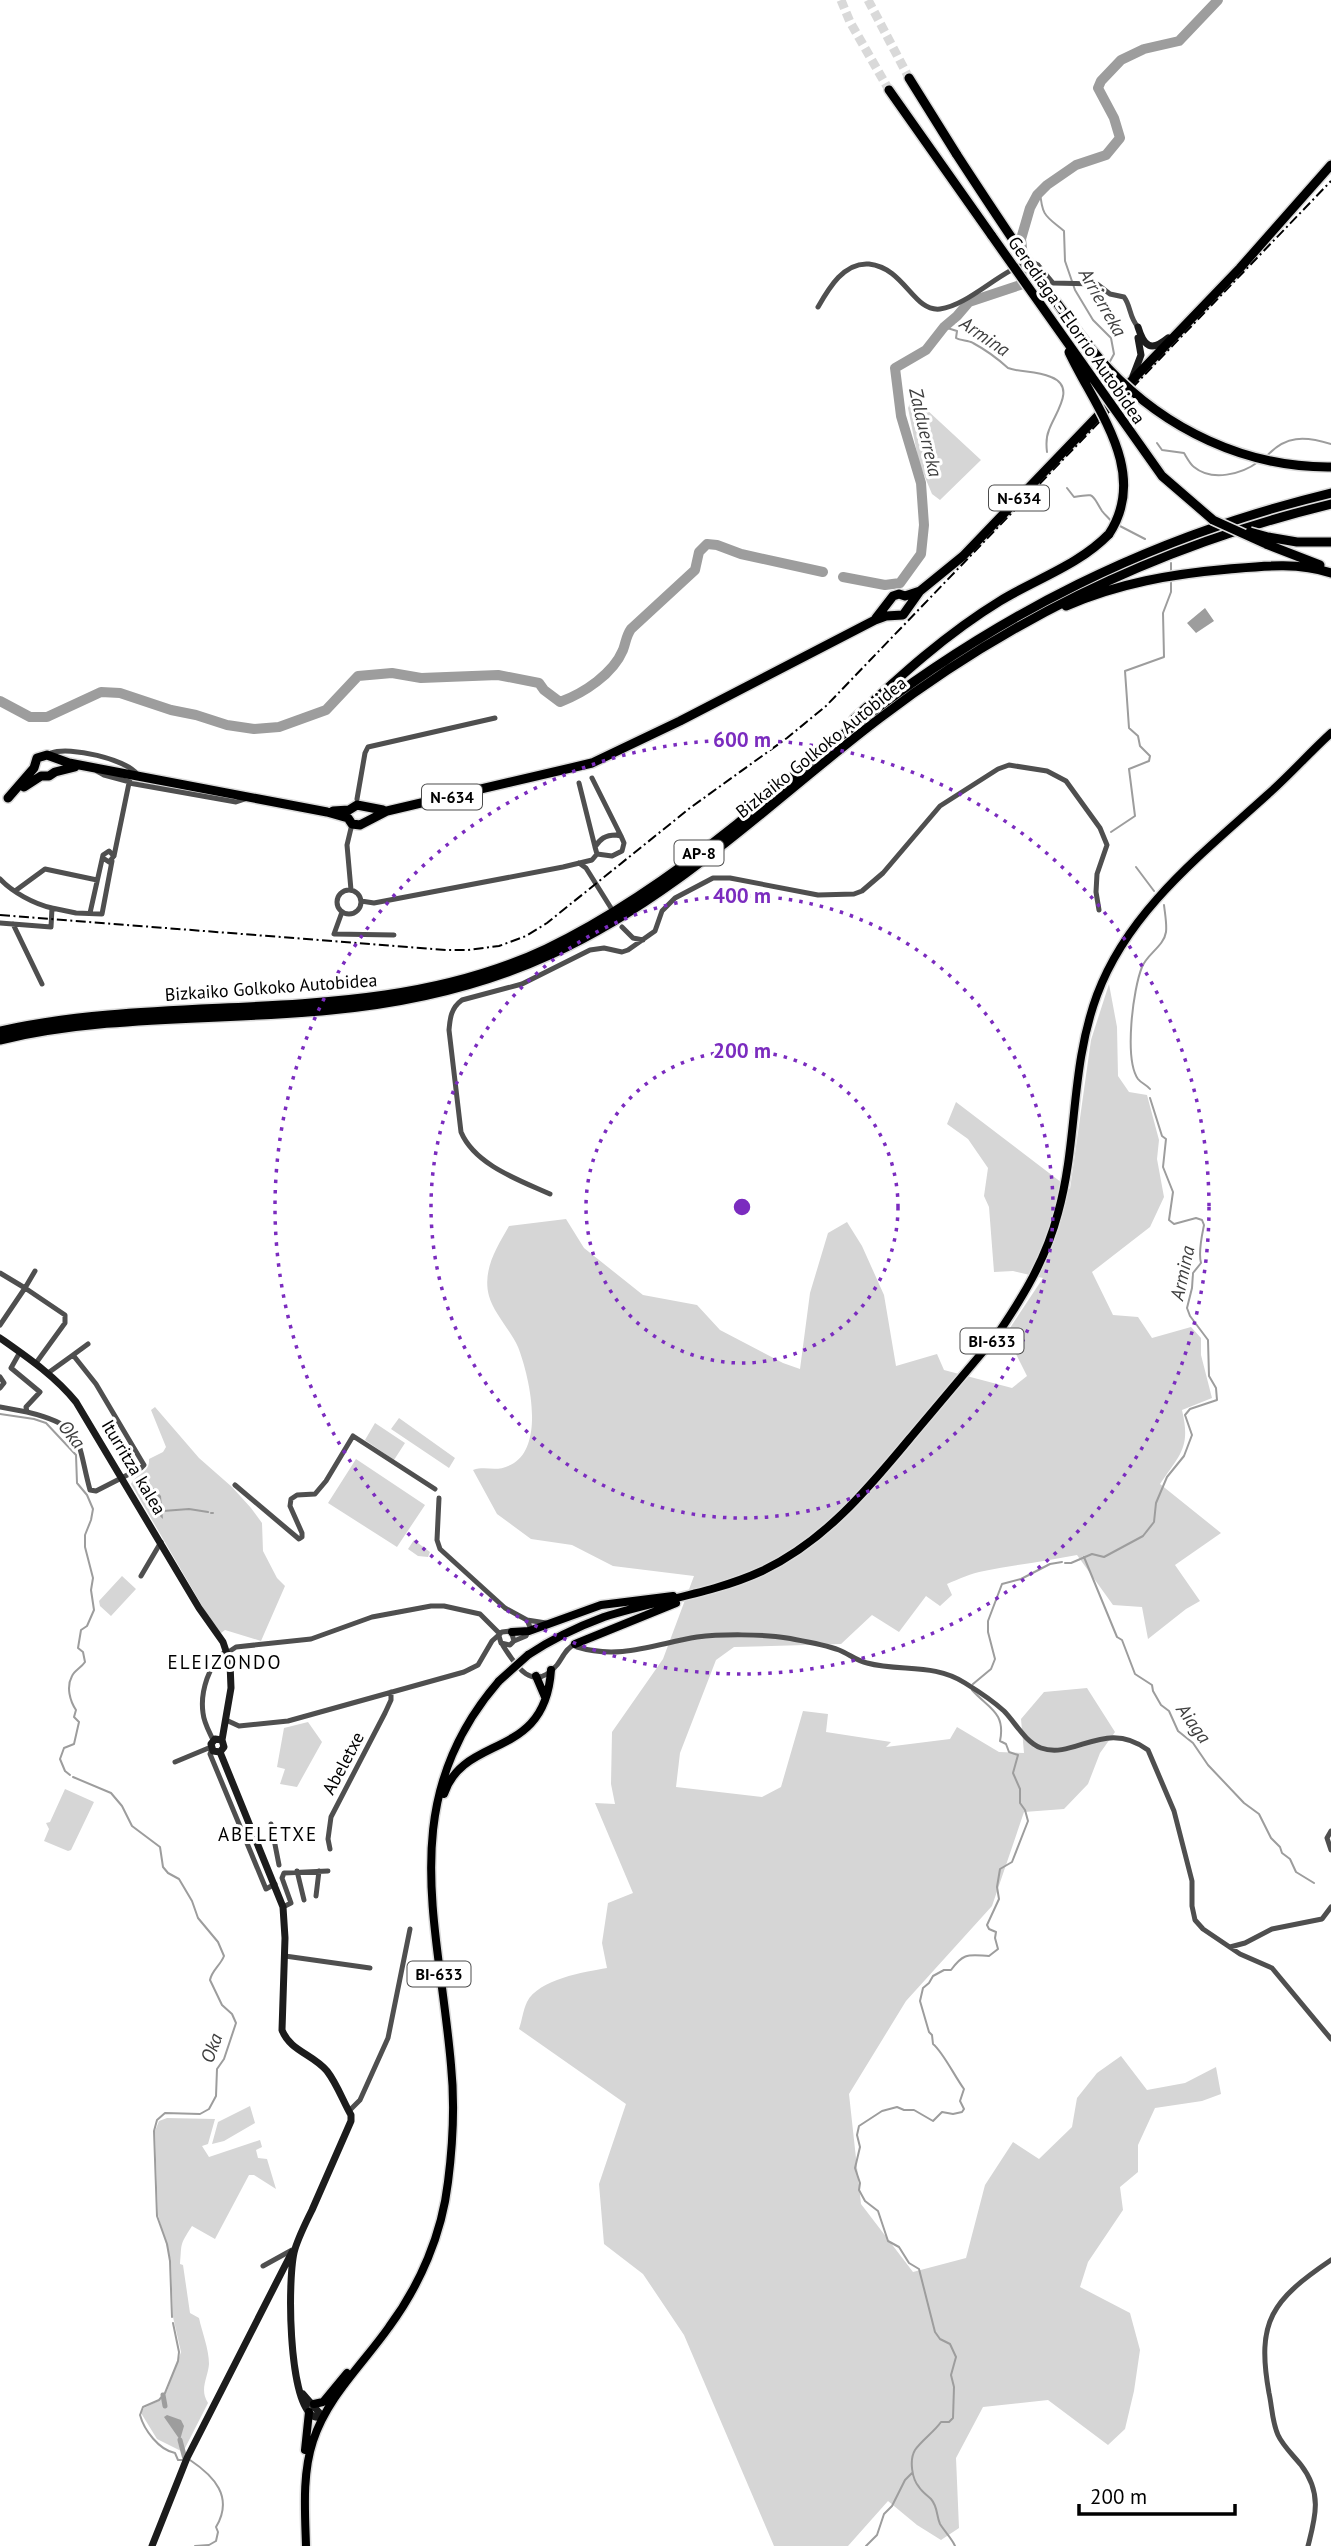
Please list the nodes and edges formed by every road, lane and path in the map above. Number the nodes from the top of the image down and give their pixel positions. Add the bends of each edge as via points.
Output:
1 (909, 78) tunnel mouth
2 (889, 90) tunnel mouth
3 (1331, 165) edge
4 (818, 307) dead end
5 (1196, 315) junction
6 (1056, 325) junction
7 (1138, 327) junction
8 (1132, 379) junction
9 (1331, 467) edge
10 (1331, 487) edge
11 (1331, 493) edge
12 (1331, 504) edge
13 (1181, 539) junction
14 (1267, 540) junction
15 (1331, 542) edge
16 (1331, 570) edge
17 (920, 591) junction
18 (905, 596) junction
19 (888, 603) junction
20 (910, 606) junction
21 (894, 615) junction
22 (1032, 619) junction
23 (875, 620) junction
24 (495, 718) dead end
25 (1331, 733) edge
26 (53, 757) junction
27 (89, 766) junction
28 (804, 766) junction
29 (34, 768) junction
30 (55, 772) junction
31 (41, 776) junction
32 (142, 776) junction
33 (592, 778) dead end
34 (129, 783) junction
35 (579, 783) dead end
36 (252, 797) junction
37 (4, 801) edge
38 (360, 803) junction
39 (387, 811) junction
40 (350, 817) junction
41 (366, 820) junction
42 (621, 836) junction
43 (595, 847) junction
44 (597, 855) junction
45 (111, 856) junction
46 (592, 860) junction
47 (579, 863) junction
48 (589, 874) junction
49 (0, 879) edge
50 (97, 880) junction
51 (351, 890) junction
52 (14, 891) junction
53 (361, 901) junction
54 (52, 908) junction
55 (611, 908) dead end
56 (1099, 910) dead end
57 (342, 912) junction
58 (90, 913) junction
59 (0, 923) edge
60 (13, 924) junction
61 (622, 927) dead end
62 (394, 935) dead end
63 (633, 938) junction
64 (643, 940) junction
65 (628, 950) junction
66 (42, 984) dead end
67 (0, 1031) edge
68 (0, 1040) edge
69 (550, 1194) dead end
70 (36, 1271) dead end
71 (0, 1272) edge
72 (25, 1288) junction
73 (0, 1325) edge
74 (0, 1338) edge
75 (88, 1344) dead end
76 (20, 1352) junction
77 (73, 1355) junction
78 (36, 1363) junction
79 (48, 1373) junction
80 (0, 1377) edge
81 (0, 1388) edge
82 (0, 1407) edge
83 (27, 1412) junction
84 (123, 1478) junction
85 (235, 1485) dead end
86 (435, 1489) dead end
87 (439, 1498) dead end
88 (161, 1542) junction
89 (141, 1576) dead end
90 (705, 1591) junction
91 (686, 1596) junction
92 (523, 1619) junction
93 (546, 1623) junction
94 (529, 1631) junction
95 (219, 1636) junction
96 (498, 1636) junction
97 (513, 1637) junction
98 (502, 1644) junction
99 (575, 1644) junction
100 (236, 1647) junction
101 (226, 1652) junction
102 (512, 1659) junction
103 (551, 1671) junction
104 (536, 1676) junction
105 (391, 1692) junction
106 (545, 1697) junction
107 (226, 1720) junction
108 (239, 1726) junction
109 (225, 1730) junction
110 (215, 1746) junction
111 (175, 1762) dead end
112 (434, 1823) junction
113 (271, 1824) dead end
114 (1331, 1832) edge
115 (330, 1849) dead end
116 (1331, 1850) edge
117 (279, 1865) dead end
118 (297, 1871) junction
119 (319, 1871) junction
120 (328, 1871) dead end
121 (275, 1884) junction
122 (267, 1889) junction
123 (279, 1896) junction
124 (316, 1896) dead end
125 (304, 1900) dead end
126 (283, 1907) junction
127 (1331, 1907) edge
128 (410, 1929) dead end
129 (1230, 1947) junction
130 (285, 1955) junction
131 (370, 1968) dead end
132 (1331, 2039) edge
133 (349, 2110) junction
134 (295, 2249) junction
135 (1331, 2260) edge
136 (263, 2266) dead end
137 (287, 2269) junction
138 (290, 2285) junction
139 (274, 2286) junction
140 (368, 2354) junction
141 (313, 2408) junction
142 (323, 2417) junction
143 (305, 2481) junction
144 (152, 2546) edge
145 (306, 2546) edge
146 (1308, 2546) edge

1 - 9 highway, Gerediaga - Elorrio Autobidea, bridge via 1021,252 1106,367 1182,428 1223,447 1282,463
2 - 6 highway, Gerediaga - Elorrio Autobidea, bridge
3 - 5 highway, N-634
4 - 7 street, bridge via 829,288 855,265 883,267 919,302 937,309 1027,263 1037,263 1051,282 1097,284 1110,295 1124,297
5 - 7 street via 1156,346 1144,343
5 - 8 highway, N-634
6 - 14 highway, Gerediaga - Elorrio Autobidea, bridge via 1171,486 1213,520
6 - 28 highway, bridge via 1103,412 1122,463 1123,501 1116,522 1089,552 1001,600 936,645
7 - 8 street via 1142,355
8 - 17 highway, N-634 via 963,556
10 - 13 highway via 1262,507
11 - 13 highway, Bizkaiko Golkoko Autobidea / AP-8
12 - 22 highway, Bizkaiko Golkoko Autobidea / AP-8 via 1181,550 1087,589
13 - 28 highway, Bizkaiko Golkoko Autobidea / AP-8 via 1079,582 984,634 885,702
14 - 15 highway
14 - 16 highway
16 - 22 highway via 1276,565 1163,576
17 - 18 highway, N-634
17 - 20 highway, N-634
18 - 19 highway, N-634 via 895,595
18 - 20 highway
19 - 21 highway
19 - 23 highway, N-634
20 - 21 highway, N-634 via 903,615
21 - 23 highway, N-634
22 - 68 highway, Bizkaiko Golkoko Autobidea / AP-8 via 912,694 712,856 642,904 584,939 515,969 470,985 375,1005 100,1023
23 - 39 highway, N-634 via 592,764
24 - 38 street via 368,747
25 - 90 main road, BI-633 via 1162,893 1113,960 1083,1043 1056,1220 1028,1288 996,1335 867,1490 830,1527 761,1571
26 - 27 highway, N-634
26 - 29 highway, N-634 via 40,756
26 - 30 highway
26 - 32 street via 51,753 63,750 100,757 129,765
27 - 30 highway, N-634
27 - 32 highway, N-634
27 - 34 street
28 - 67 highway, Bizkaiko Golkoko Autobidea / AP-8 via 738,823 606,918 543,950 466,978 374,997 99,1015
29 - 31 highway
29 - 37 highway, N-634
30 - 31 highway, N-634
31 - 37 highway, N-634
32 - 34 street
32 - 36 highway, N-634
33 - 42 street
34 - 36 street via 236,802
34 - 45 street
35 - 43 street
36 - 40 highway, N-634
38 - 39 highway, N-634
38 - 40 highway, N-634
38 - 41 highway
39 - 41 highway, N-634
40 - 41 highway, N-634 via 360,825
40 - 51 street
42 - 43 street via 605,836
42 - 44 street via 625,843 621,851
43 - 44 street
44 - 46 street
45 - 50 street via 107,862 103,858
45 - 58 street via 102,914
46 - 47 street
46 - 48 street
47 - 48 street
47 - 53 street via 374,903
48 - 55 street
49 - 52 street
50 - 52 street via 45,869
50 - 58 street
51 - 53 street
51 - 57 street via 337,898
52 - 54 street
53 - 57 street via 354,914
54 - 58 street
54 - 60 street via 51,927
56 - 64 street via 1097,874 1107,845 1100,828 1066,781 1047,771 1009,765 940,806 862,891 818,895 713,878 666,906 655,931
57 - 62 street via 334,934
59 - 60 street
60 - 66 street
61 - 63 street
63 - 64 street
63 - 65 street
64 - 65 street
65 - 69 street via 590,950 522,984 462,1000 451,1014 449,1031 466,1144 499,1171
70 - 72 street
71 - 72 street
72 - 73 street
72 - 78 street via 65,1315 65,1323
74 - 76 street, Iturritza kalea
75 - 77 street
76 - 78 street, Iturritza kalea
76 - 83 street via 11,1368 40,1392
77 - 79 street
77 - 84 street via 96,1384 144,1465
78 - 79 street, Iturritza kalea
79 - 84 street, Iturritza kalea via 76,1402
80 - 81 street via 4,1380
82 - 83 street
83 - 84 street via 54,1418 69,1428 82,1451 90,1490
84 - 88 street, Iturritza kalea
85 - 86 street via 299,1539 302,1534 291,1499 315,1494 354,1436
87 - 92 street via 440,1549
88 - 89 street
88 - 95 street, Iturritza kalea
90 - 91 main road, BI-633
90 - 99 main road
91 - 93 main road via 601,1605
91 - 112 main road, BI-633, bridge via 560,1635 499,1681 454,1748
92 - 93 street
92 - 94 street
92 - 97 street
93 - 94 main road
94 - 97 main road
95 - 100 street
95 - 101 street, Iturritza kalea
96 - 97 street via 506,1630
96 - 98 street
96 - 100 street via 480,1614 431,1606 372,1617 311,1639
96 - 105 street, Abeletxe via 473,1669
97 - 98 street via 508,1646
97 - 102 street
98 - 102 street
99 - 103 street
99 - 129 street via 596,1652 631,1652 701,1637 785,1638 839,1650 866,1663 947,1674 1004,1712 1040,1748 1057,1750 1112,1737 1140,1744 1154,1761 1174,1811 1192,1881 1195,1920
100 - 101 street
101 - 107 street, Iturritza kalea via 231,1674
101 - 110 street via 209,1671 203,1705
102 - 104 street via 521,1672
103 - 104 street
103 - 106 main road
104 - 106 main road
105 - 108 street, Abeletxe via 288,1721
105 - 115 street, Abeletxe via 385,1713 331,1817
106 - 112 main road via 524,1731 463,1765 450,1779
107 - 108 street
107 - 109 street, Iturritza kalea
108 - 109 street, Abeletxe
109 - 110 street, Iturritza kalea
110 - 111 street
110 - 121 street
110 - 122 street via 210,1754
112 - 140 main road, BI-633 via 431,1899 453,2083 448,2184 423,2270
113 - 117 street
114 - 116 street via 1327,1838
118 - 119 street
118 - 125 street
118 - 126 street via 282,1875 291,1903
119 - 120 street
119 - 124 street
121 - 122 street
121 - 123 street
122 - 123 street
123 - 126 street
126 - 130 street
127 - 129 street via 1322,1919 1272,1929
128 - 133 street via 388,2038 360,2100
129 - 132 street via 1279,1974
130 - 131 street
130 - 133 street via 284,2036 328,2072
133 - 134 street via 351,2122
134 - 136 street
134 - 137 street
135 - 146 street via 1287,2294 1264,2340 1278,2434 1303,2467 1317,2509
137 - 138 street
137 - 139 street
138 - 139 street via 282,2281
138 - 141 street via 295,2368 300,2390
139 - 144 street via 187,2458
140 - 141 main road
140 - 142 main road, BI-633
141 - 142 street via 317,2417
141 - 143 main road via 303,2462
142 - 143 main road, BI-633 via 312,2442
143 - 145 main road, BI-633

